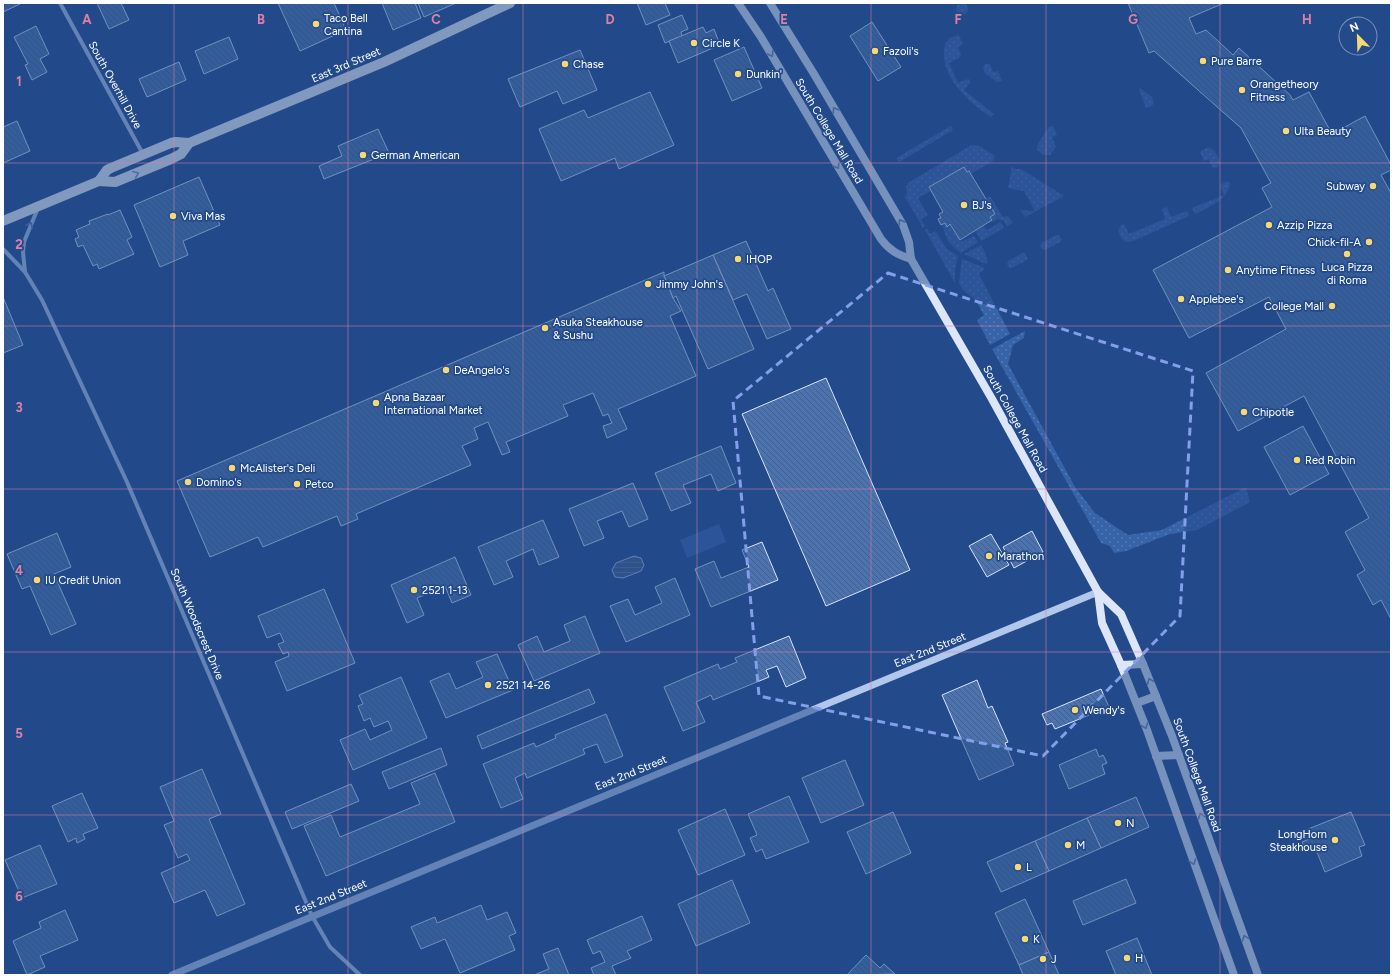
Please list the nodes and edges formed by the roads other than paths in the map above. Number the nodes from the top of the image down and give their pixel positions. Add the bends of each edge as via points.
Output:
1 (60, 3) edge
2 (510, 3) edge
3 (738, 3) edge
4 (770, 3) edge
5 (189, 143) junction
6 (143, 154) junction
7 (99, 181) junction
8 (39, 206) junction
9 (3, 221) edge
10 (3, 249) edge
11 (911, 259) junction
12 (25, 272) junction
13 (1098, 592) junction
14 (1143, 664) junction
15 (1121, 665) junction
16 (1156, 696) junction
17 (1137, 703) junction
18 (1179, 755) junction
19 (1156, 756) junction
20 (312, 916) junction
21 (172, 975) edge
22 (360, 975) edge
23 (1234, 975) edge
24 (1258, 975) edge

1 - 6 street, South Overhill Drive
2 - 5 main road, East 3rd Street via 384,62
3 -> 11 main road, South College Mall Road via 761,37 881,239 895,252
11 -> 4 main road, South College Mall Road via 903,225
5 - 6 main road, East 3rd Street via 173,142
7 -> 5 main road, East 3rd Street via 116,182 172,159 181,154
6 - 7 main road, East 3rd Street via 107,170
7 - 8 main road, East 3rd Street
8 - 9 main road, East 3rd Street
12 -> 8 street, South Woodscrest Drive via 24,242
10 - 12 street, South Woodscrest Drive
11 - 13 main road, South College Mall Road
12 - 20 street, South Woodscrest Drive via 42,300 127,482
13 - 14 main road, South College Mall Road via 1121,614
13 - 15 main road, South College Mall Road via 1102,623
13 - 20 street, East 2nd Street
14 - 15 main road
16 -> 14 main road, South College Mall Road
15 - 17 main road, South College Mall Road
16 - 17 main road
16 - 18 main road, South College Mall Road
17 -> 19 main road, South College Mall Road
18 - 19 main road
24 -> 18 main road, South College Mall Road
19 -> 23 main road, South College Mall Road
20 - 21 street, East 2nd Street
20 - 22 street, South Woodscrest Drive via 330,947

